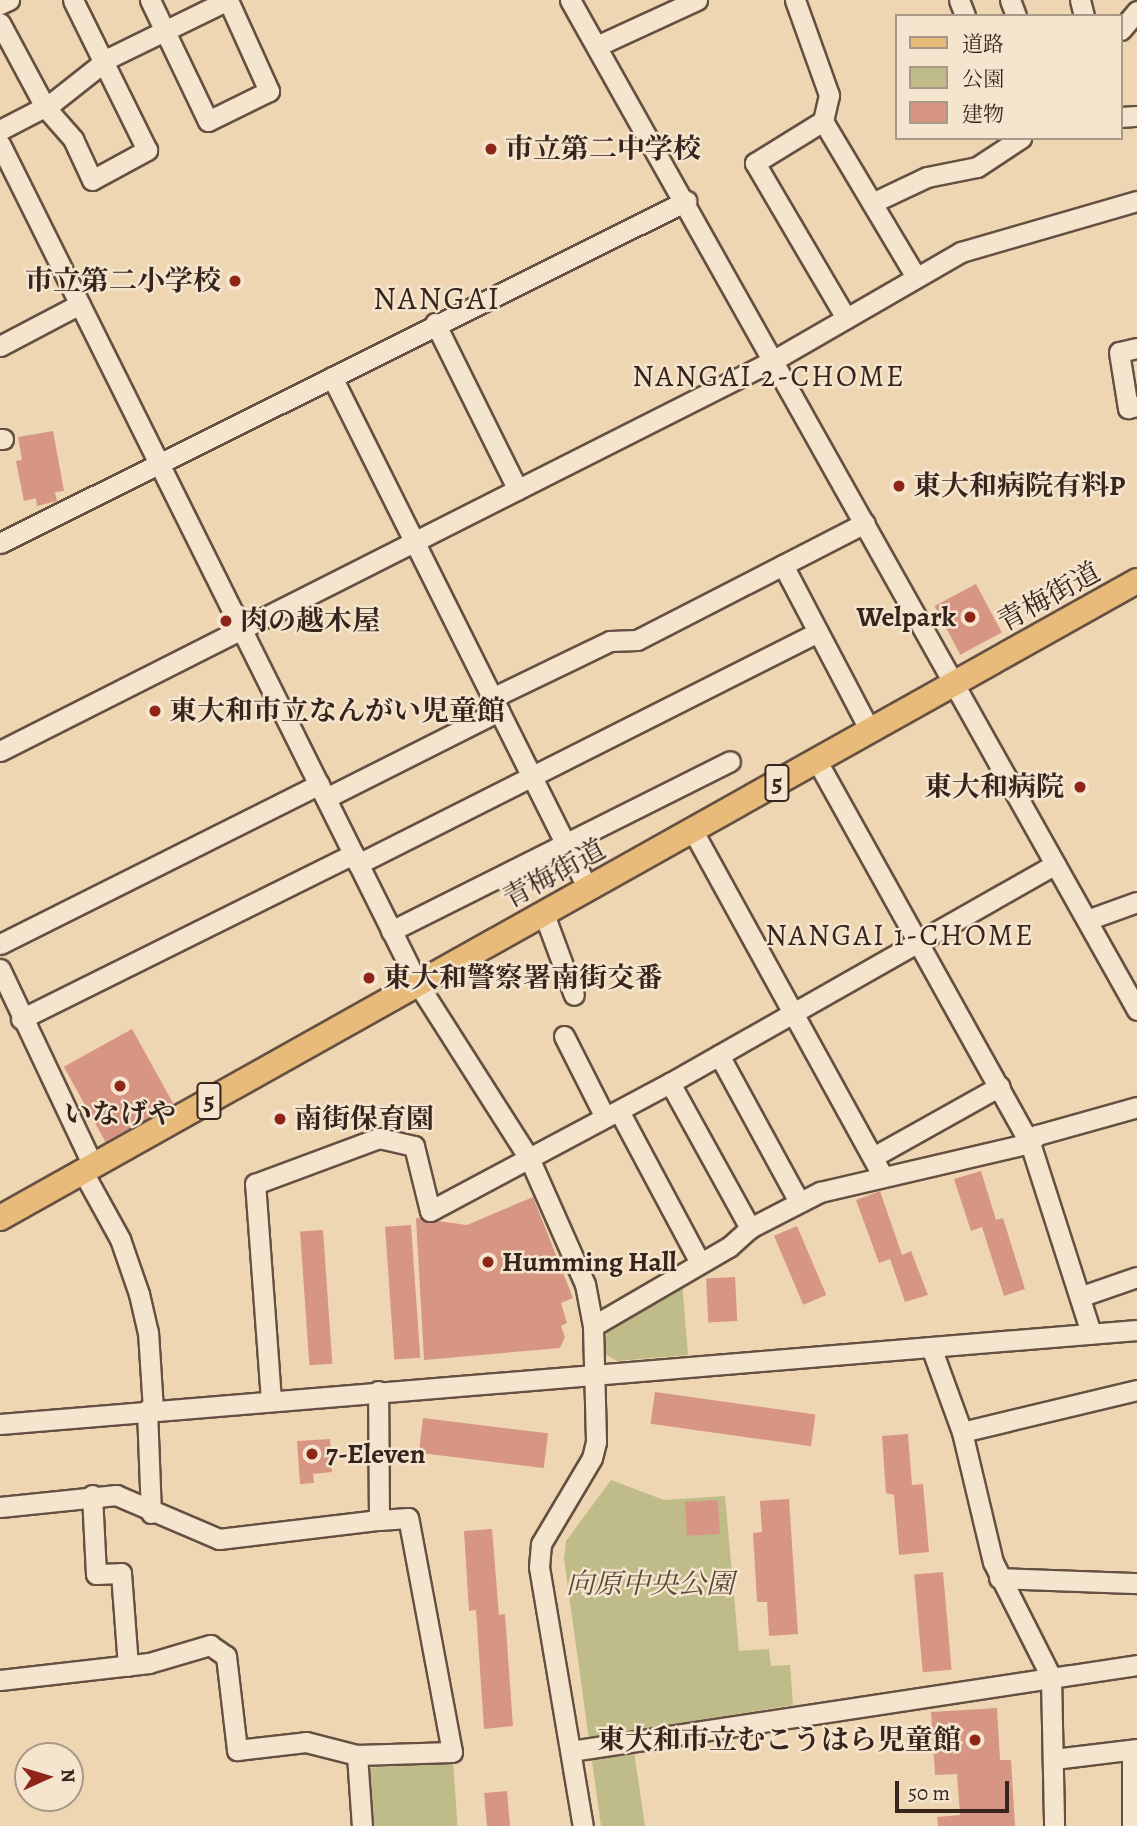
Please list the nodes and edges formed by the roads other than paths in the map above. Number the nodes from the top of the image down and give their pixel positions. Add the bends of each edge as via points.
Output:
1 (9, 0) edge
2 (73, 0) edge
3 (150, 0) edge
4 (570, 0) edge
5 (697, 0) edge
6 (794, 0) edge
7 (221, 2) edge
8 (0, 5) edge
9 (1137, 11) edge
10 (0, 23) edge
11 (1123, 28) edge
12 (164, 31) junction
13 (599, 44) junction
14 (104, 62) junction
15 (45, 107) junction
16 (823, 121) junction
17 (0, 130) edge
18 (1015, 140) edge
19 (0, 144) edge
20 (686, 201) junction
21 (1137, 201) edge
22 (872, 203) junction
23 (916, 277) junction
24 (80, 304) junction
25 (846, 318) junction
26 (435, 323) junction
27 (1, 343) edge
28 (1137, 348) edge
29 (774, 360) junction
30 (332, 377) junction
31 (1137, 406) edge
32 (160, 463) junction
33 (518, 490) junction
34 (865, 523) junction
35 (415, 542) junction
36 (0, 543) edge
37 (783, 565) junction
38 (1137, 581) edge
39 (242, 630) junction
40 (818, 632) junction
41 (954, 684) junction
42 (495, 704) junction
43 (870, 731) junction
44 (0, 751) edge
45 (730, 761) dead end
46 (817, 761) junction
47 (531, 777) junction
48 (322, 791) junction
49 (693, 831) junction
50 (565, 844) junction
51 (356, 859) junction
52 (1055, 864) junction
53 (587, 890) junction
54 (1137, 902) edge
55 (544, 914) junction
56 (1087, 920) junction
57 (391, 930) junction
58 (919, 942) junction
59 (0, 944) edge
60 (0, 969) edge
61 (418, 984) junction
62 (574, 995) dead end
63 (1137, 1010) edge
64 (793, 1013) junction
65 (21, 1019) junction
66 (564, 1036) dead end
67 (719, 1055) junction
68 (670, 1083) junction
69 (1000, 1086) junction
70 (1137, 1107) edge
71 (612, 1114) junction
72 (1030, 1143) junction
73 (873, 1157) junction
74 (530, 1160) junction
75 (88, 1169) junction
76 (882, 1175) junction
77 (799, 1202) junction
78 (0, 1218) edge
79 (750, 1228) junction
80 (701, 1264) junction
81 (1137, 1277) edge
82 (1082, 1296) junction
83 (593, 1325) junction
84 (1137, 1330) edge
85 (1091, 1334) junction
86 (931, 1346) junction
87 (594, 1377) junction
88 (1137, 1390) edge
89 (378, 1391) junction
90 (271, 1400) junction
91 (150, 1410) junction
92 (0, 1424) edge
93 (962, 1432) junction
94 (92, 1495) junction
95 (0, 1507) edge
96 (151, 1513) junction
97 (379, 1520) junction
98 (999, 1577) junction
99 (1137, 1583) edge
100 (1137, 1665) edge
101 (128, 1666) junction
102 (1051, 1677) junction
103 (0, 1680) edge
104 (1134, 1750) edge
105 (571, 1751) junction
106 (356, 1755) junction
107 (1054, 1759) junction
108 (362, 1826) edge
109 (583, 1826) edge
110 (1054, 1826) edge
111 (1132, 1826) edge

1 - 8 street
2 - 14 street
3 - 12 street
4 - 13 street
5 - 13 street
6 - 16 street via 829,95
7 - 12 street
7 - 12 street via 269,91 210,121
9 - 11 street
10 - 15 street
12 - 14 street
13 - 20 street
14 - 15 street
14 - 15 street via 147,150 92,180 73,139
15 - 17 street
16 - 22 street
16 - 25 street via 755,163
18 - 22 street via 977,167 927,177
19 - 24 street
20 - 26 street
20 - 29 street
21 - 23 street via 961,252
22 - 23 street
23 - 25 street
24 - 27 street
24 - 32 street
25 - 29 street
26 - 30 street
26 - 33 street
28 - 31 street via 1119,352 1128,408
29 - 33 street
29 - 34 street
30 - 32 street
30 - 35 street
32 - 36 street
32 - 39 street
33 - 35 street
34 - 37 street
34 - 41 street
35 - 39 street
35 - 42 street
37 - 40 street
37 - 42 street via 637,640 610,641
38 - 41 main road, 青梅街道 / 5
39 - 44 street
39 - 48 street
40 - 43 street
40 - 47 street
41 - 43 main road, 青梅街道 / 5
41 - 52 street
42 - 47 street
42 - 48 street
43 - 46 main road, 青梅街道 / 5
45 - 50 street
46 - 49 main road, 青梅街道 / 5
46 - 58 street
47 - 50 street
47 - 51 street
48 - 51 street
48 - 59 street
49 - 53 main road, 青梅街道 / 5
49 - 64 street
50 - 53 street
50 - 57 street
51 - 57 street
51 - 65 street
52 - 56 street
52 - 58 street
53 - 55 main road, 青梅街道 / 5
54 - 56 street
55 - 61 main road, 青梅街道 / 5
55 - 62 street
56 - 63 street
57 - 61 street
58 - 64 street
58 - 69 street
60 - 65 street
61 - 74 street
61 - 75 main road, 青梅街道 / 5
64 - 67 street
64 - 73 street
65 - 75 street
66 - 71 street
67 - 68 street
67 - 77 street
68 - 71 street
68 - 79 street
69 - 72 street
69 - 73 street
70 - 72 street via 1037,1135
71 - 74 street
71 - 80 street
72 - 76 street
72 - 82 street
73 - 76 street
74 - 83 street via 585,1284
74 - 90 street via 430,1211 414,1146 379,1138 255,1184
75 - 78 main road, 青梅街道 / 5
75 - 91 street via 139,1294 148,1332
76 - 77 street
77 - 79 street
79 - 80 street
80 - 83 street
81 - 82 street
82 - 85 street
83 - 87 street
84 - 85 street
85 - 86 street
86 - 87 street
86 - 93 street
87 - 89 street
87 - 105 street via 596,1442 592,1458 545,1536 540,1567
88 - 93 street
89 - 90 street
89 - 97 street
90 - 91 street
91 - 92 street
91 - 96 street
93 - 98 street
94 - 95 street
94 - 96 street via 116,1495
94 - 101 street via 96,1574 121,1573
96 - 97 street via 219,1539
97 - 106 street via 408,1518 452,1752
98 - 99 street
98 - 102 street
100 - 102 street
101 - 103 street
101 - 106 street via 210,1645 226,1656 237,1750 306,1742
102 - 105 street
102 - 107 street
104 - 107 street
104 - 111 street
105 - 109 street
106 - 108 street
107 - 110 street

